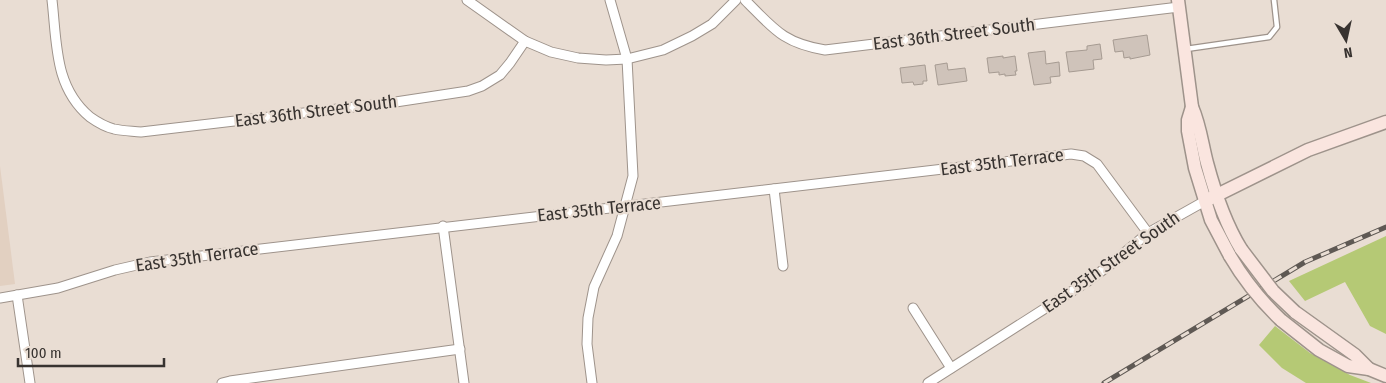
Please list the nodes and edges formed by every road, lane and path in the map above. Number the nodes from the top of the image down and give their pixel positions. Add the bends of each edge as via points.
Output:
1 (52, 0) edge
2 (467, 0) edge
3 (610, 0) edge
4 (736, 0) edge
5 (746, 0) edge
6 (1274, 0) edge
7 (1178, 4) edge
8 (525, 41) junction
9 (1184, 49) junction
10 (627, 59) junction
11 (1192, 107) junction
12 (1386, 122) edge
13 (774, 189) junction
14 (1217, 196) junction
15 (1205, 202) junction
16 (626, 206) junction
17 (443, 226) junction
18 (1148, 233) junction
19 (783, 266) dead end
20 (18, 295) junction
21 (0, 298) edge
22 (913, 308) dead end
23 (460, 350) junction
24 (952, 368) junction
25 (1369, 369) junction
26 (1386, 376) edge
27 (30, 383) edge
28 (222, 383) edge
29 (464, 383) edge
30 (592, 383) edge
31 (928, 383) edge

1 - 8 street, East 36th Street South via 60,64 70,94 90,116 113,128 141,132 468,91 500,75
2 - 8 street
3 - 10 street
4 - 10 street via 712,24 692,36 663,50
5 - 7 street, East 36th Street South via 785,37 804,46 825,50
6 - 9 lane via 1276,27 1269,37
7 - 9 main road
8 - 10 street via 550,52 578,58
9 - 11 main road
10 - 16 street via 633,176
11 - 14 main road
11 - 15 main road via 1188,131
12 - 14 main road, East 35th Street South via 1308,150
13 - 16 street, East 35th Terrace
13 - 18 street, East 35th Terrace via 1071,154 1084,156 1097,164
13 - 19 street
14 - 15 main road, East 35th Street South
14 - 25 main road, bridge via 1242,249 1273,291
15 - 18 street, East 35th Street South
15 - 25 main road, bridge via 1218,236 1263,303 1319,350 1348,366
16 - 17 street, East 35th Terrace
16 - 30 street via 617,236 594,287 588,318 587,344
17 - 20 street, East 35th Terrace via 150,262 58,288
17 - 23 street
18 - 24 street, East 35th Street South via 1088,281
20 - 21 street, East 35th Terrace
20 - 27 street
22 - 24 street
23 - 28 street
23 - 29 street
24 - 31 street, East 35th Street South
25 - 26 main road

